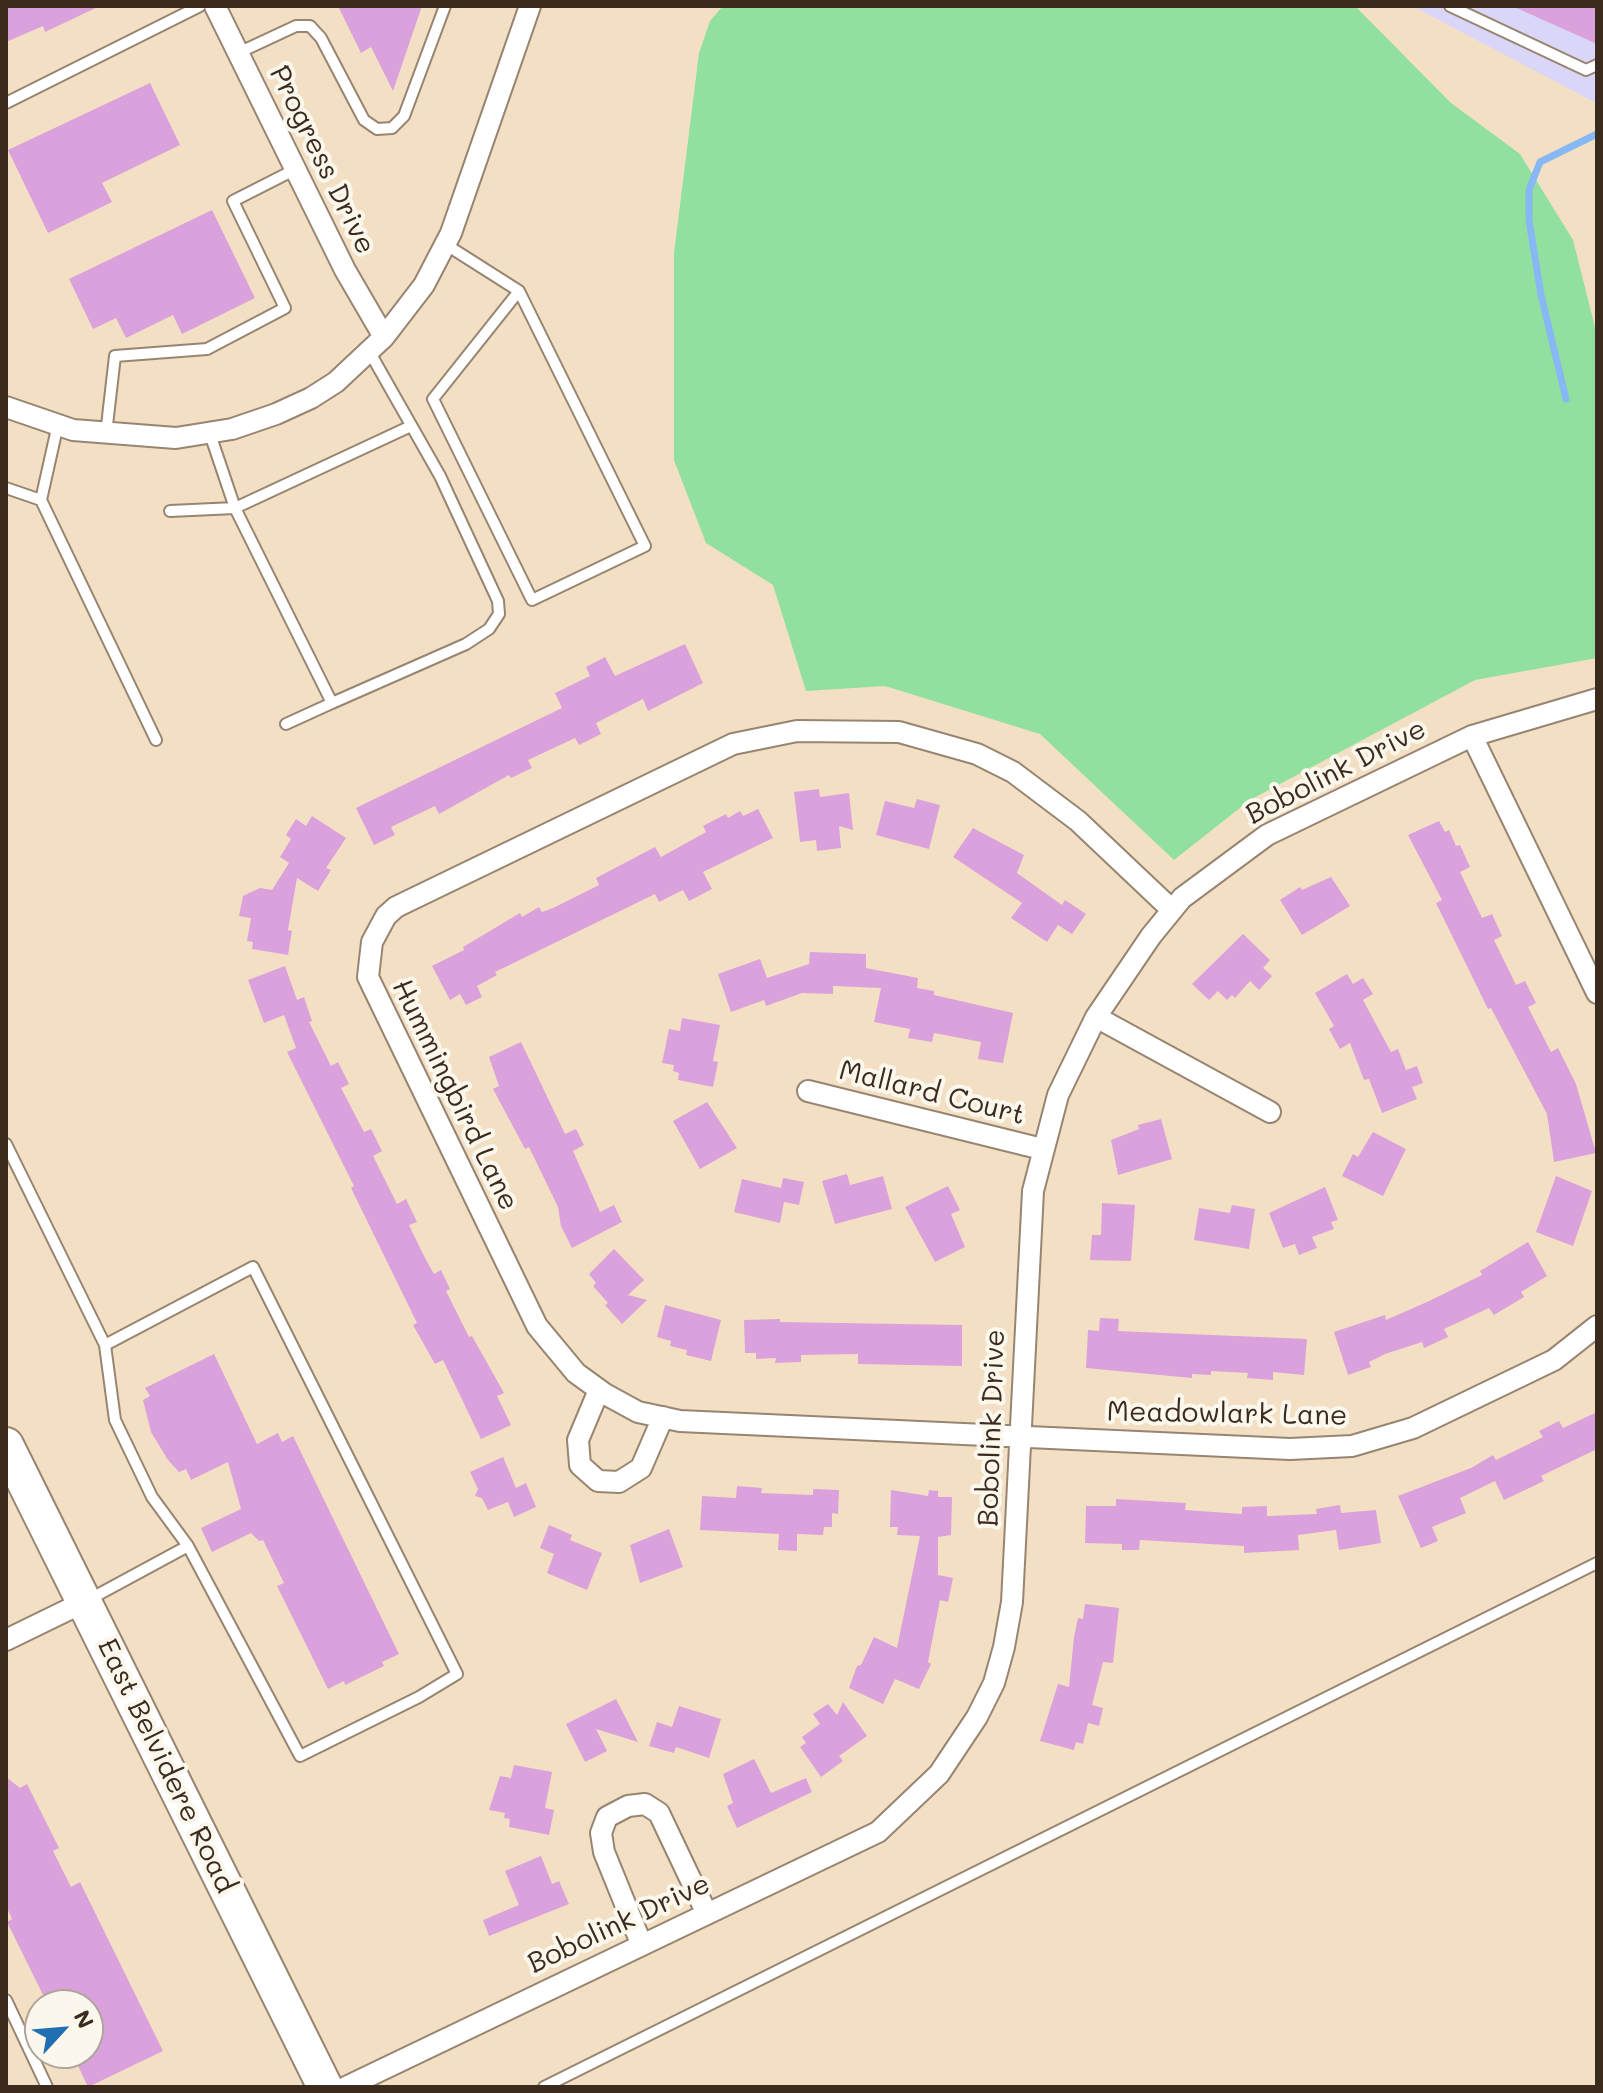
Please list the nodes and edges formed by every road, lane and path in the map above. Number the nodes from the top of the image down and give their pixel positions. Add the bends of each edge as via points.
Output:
1 (200, 6) edge
2 (215, 6) edge
3 (445, 6) edge
4 (530, 6) edge
5 (1450, 6) edge
6 (238, 53) junction
7 (1597, 65) edge
8 (6, 103) edge
9 (296, 169) junction
10 (445, 244) junction
11 (519, 291) junction
12 (384, 337) junction
13 (369, 351) junction
14 (6, 407) edge
15 (58, 424) junction
16 (411, 426) junction
17 (106, 434) junction
18 (210, 434) junction
19 (6, 488) edge
20 (41, 500) junction
21 (235, 508) junction
22 (170, 511) dead end
23 (1597, 699) edge
24 (332, 703) junction
25 (286, 724) dead end
26 (1472, 736) junction
27 (156, 740) dead end
28 (1172, 910) junction
29 (1597, 993) edge
30 (1096, 1017) junction
31 (808, 1091) dead end
32 (1270, 1112) dead end
33 (6, 1144) edge
34 (1042, 1149) junction
35 (1597, 1326) edge
36 (105, 1345) junction
37 (599, 1390) junction
38 (663, 1417) junction
39 (1019, 1437) junction
40 (6, 1445) edge
41 (188, 1546) junction
42 (1597, 1563) edge
43 (84, 1602) junction
44 (6, 1640) edge
45 (707, 1914) junction
46 (641, 1943) junction
47 (6, 2000) edge
48 (47, 2087) edge
49 (325, 2087) edge
50 (346, 2087) edge
51 (544, 2087) edge

1 - 8 lane
2 - 6 street, Progress Drive
3 - 6 lane via 404,116 392,128 377,129 364,120 310,26 296,26
4 - 10 street
5 - 7 lane via 1586,70
6 - 9 street, Progress Drive
9 - 12 street, Progress Drive
9 - 17 lane via 233,201 285,308 207,349 115,356
10 - 11 lane
10 - 12 street via 424,285
11 - 11 lane via 645,546 532,600 433,399
12 - 13 street
13 - 16 lane
13 - 18 street via 311,398
14 - 15 street
15 - 17 street
15 - 20 lane
16 - 21 lane
16 - 24 lane via 489,579 499,614 489,629 466,644
17 - 18 street
18 - 21 lane
19 - 20 lane
20 - 27 lane
21 - 22 lane
21 - 24 lane
23 - 26 street, Bobolink Drive
24 - 25 lane
26 - 28 street, Bobolink Drive via 1267,835
26 - 29 street
28 - 30 street, Bobolink Drive
28 - 37 street, Hummingbird Lane via 1078,821 1013,772 938,741 854,729 797,731 733,744 396,907 372,942 372,992 537,1326 576,1373
30 - 32 street
30 - 34 street, Bobolink Drive via 1058,1095
31 - 34 street, Mallard Court
33 - 36 lane
34 - 39 street, Bobolink Drive via 1027,1253
35 - 39 street, Meadowlark Lane via 1554,1360 1413,1428 1352,1446 1290,1449
36 - 41 lane via 115,1420 152,1497
36 - 41 lane via 253,1267 457,1674 300,1756
37 - 38 street, Hummingbird Lane via 638,1412
37 - 38 street via 578,1440 580,1465 598,1481 619,1482 641,1468
38 - 39 street, Hummingbird Lane
39 - 45 street, Bobolink Drive via 1012,1602 994,1683 977,1717 939,1774 878,1832
40 - 43 main road, East Belvidere Road
41 - 43 lane
42 - 51 lane
43 - 44 street
43 - 49 main road, East Belvidere Road
45 - 46 street, Bobolink Drive
45 - 46 street via 659,1813 645,1804 628,1806 607,1817 601,1833
46 - 50 street, Bobolink Drive
47 - 48 lane

